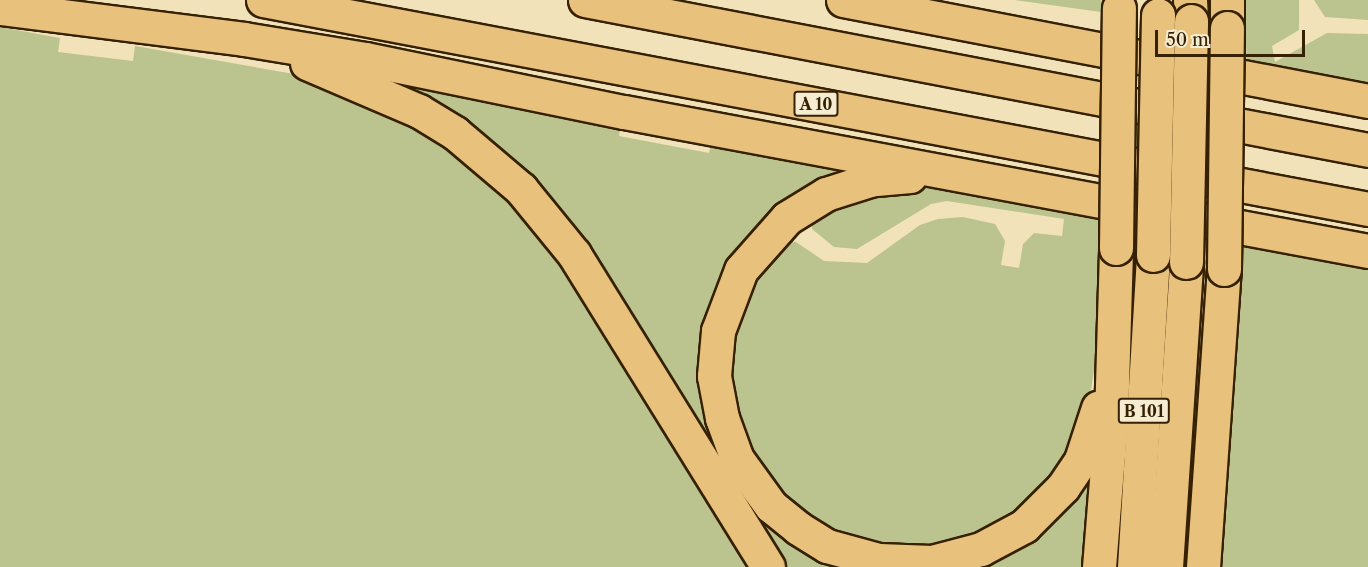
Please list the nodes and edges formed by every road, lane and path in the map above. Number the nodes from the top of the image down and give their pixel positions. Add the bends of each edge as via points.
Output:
1 (263, 0) edge
2 (585, 0) edge
3 (843, 0) edge
4 (1119, 4) edge
5 (0, 8) edge
6 (1158, 8) edge
7 (1190, 11) edge
8 (1227, 14) edge
9 (244, 39) junction
10 (1207, 69) junction
11 (1368, 91) edge
12 (1368, 101) edge
13 (1368, 150) edge
14 (1102, 201) junction
15 (1368, 209) edge
16 (1368, 251) edge
17 (1113, 354) junction
18 (768, 567) edge
19 (1099, 567) edge
20 (1134, 567) edge
21 (1166, 567) edge
22 (1203, 567) edge

1 - 15 highway, A 10
2 - 13 highway
3 - 10 highway
4 - 17 highway, B 101, bridge
5 - 9 highway
6 - 20 highway, B 101, bridge via 1153,255
7 - 21 highway, B 101, bridge via 1186,262
8 - 22 highway, bridge via 1224,269
9 - 14 highway
9 - 18 highway via 419,111 455,134 521,189 574,254
10 - 11 highway
10 - 12 highway
14 - 16 highway
14 - 17 highway via 900,175 846,186 805,205 768,235 731,287 718,331 717,399 737,459 771,506 827,546 879,560 932,562 1002,540 1024,526 1063,487 1089,442
17 - 19 highway, B 101

